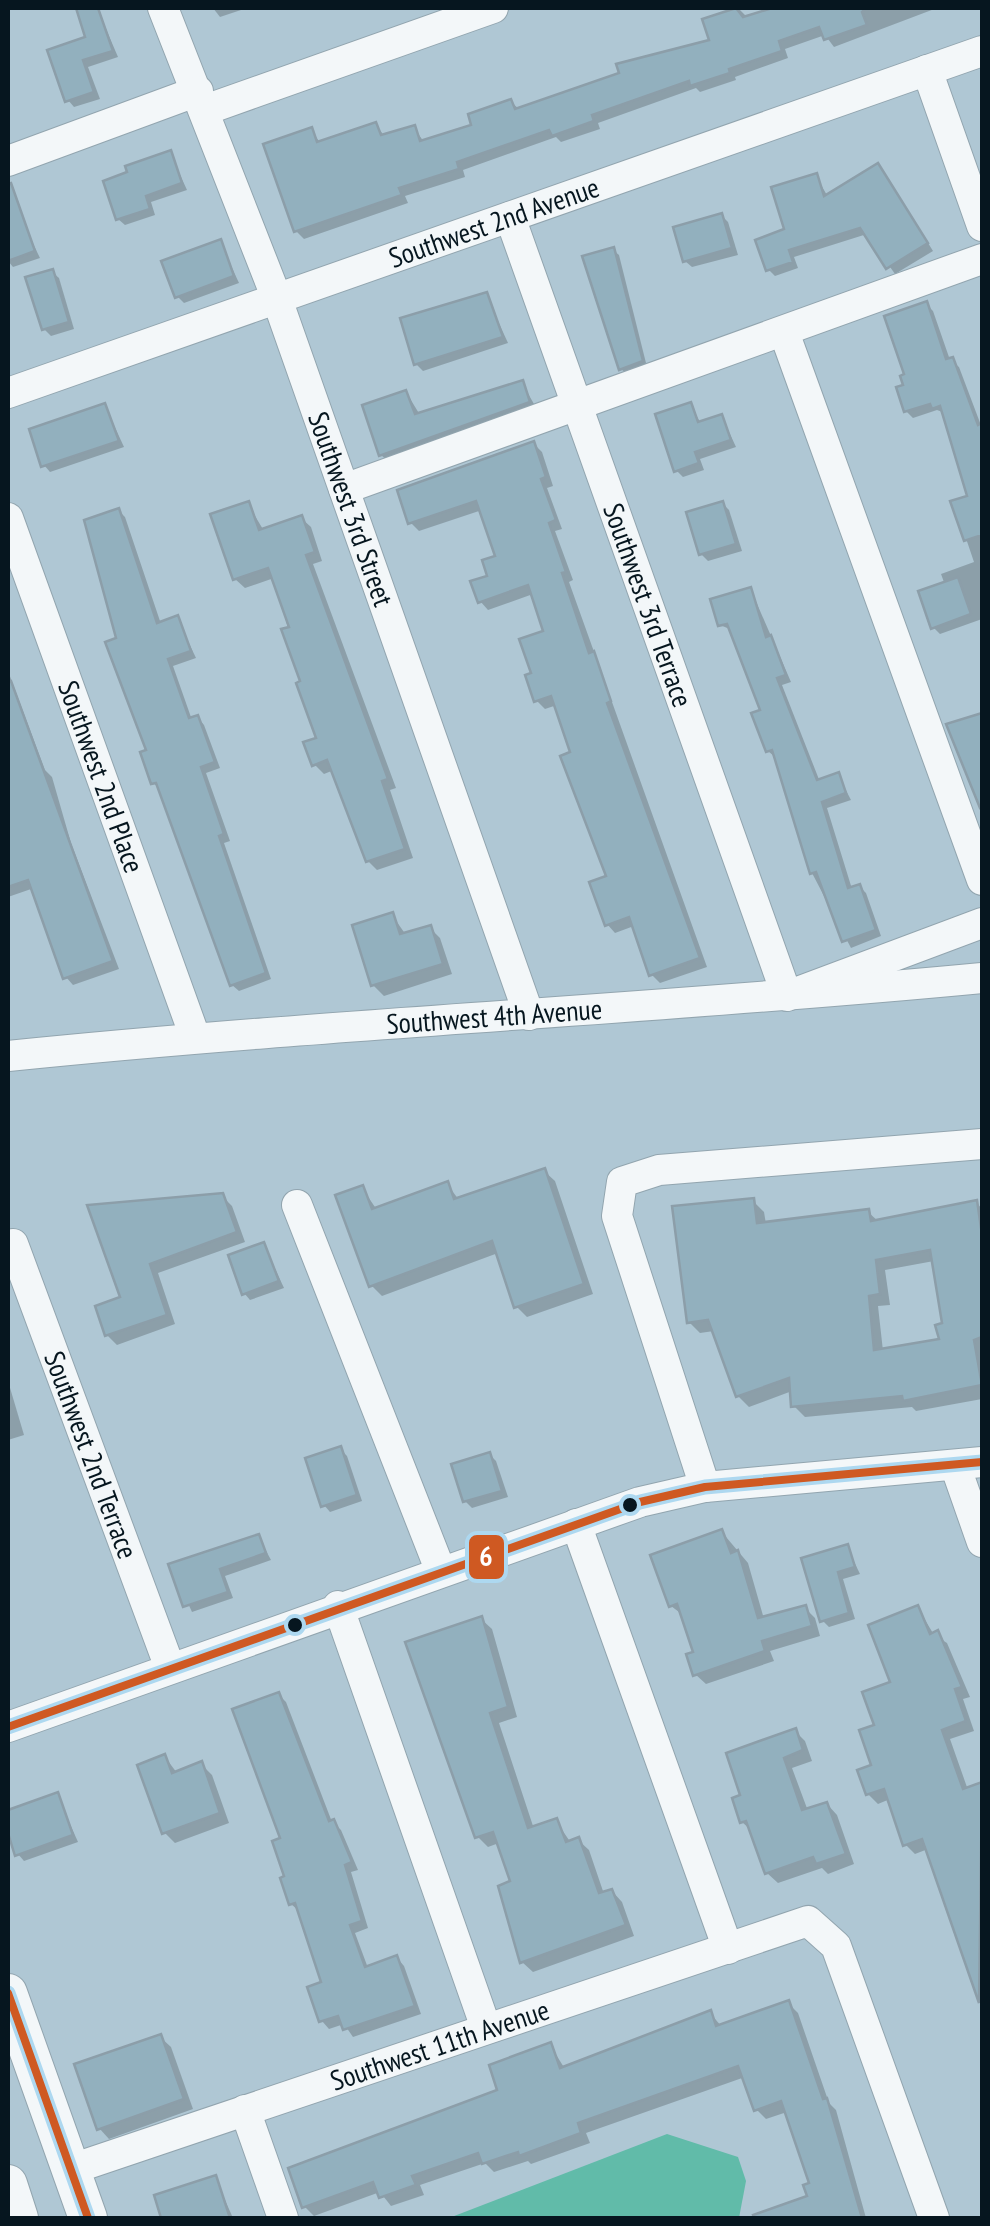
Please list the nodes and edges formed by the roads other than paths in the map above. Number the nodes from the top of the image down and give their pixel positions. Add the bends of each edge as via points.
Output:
1 (164, 8) edge
2 (493, 8) edge
3 (982, 51) edge
4 (927, 70) junction
5 (202, 100) junction
6 (8, 160) edge
7 (510, 217) junction
8 (982, 226) edge
9 (982, 259) edge
10 (277, 298) junction
11 (784, 332) junction
12 (8, 393) edge
13 (577, 406) junction
14 (344, 488) junction
15 (8, 518) edge
16 (982, 880) edge
17 (982, 922) edge
18 (982, 978) edge
19 (786, 996) junction
20 (529, 1015) junction
21 (195, 1037) junction
22 (8, 1056) edge
23 (982, 1144) edge
24 (297, 1205) dead end
25 (13, 1244) dead end
26 (969, 1463) edge
27 (705, 1487) junction
28 (576, 1524) junction
29 (982, 1542) edge
30 (441, 1572) junction
31 (338, 1606) junction
32 (170, 1668) junction
33 (8, 1727) edge
34 (728, 1949) junction
35 (8, 1993) edge
36 (486, 2028) junction
37 (245, 2110) junction
38 (72, 2169) junction
39 (8, 2184) edge
40 (20, 2218) edge
41 (88, 2218) edge
42 (283, 2218) edge
43 (934, 2218) edge

1 - 5 street, Southwest 3rd Street
2 - 5 street
3 - 4 street, Southwest 2nd Avenue
4 - 7 street, Southwest 2nd Avenue
4 - 8 street
5 - 6 street
5 - 10 street, Southwest 3rd Street
7 - 10 street, Southwest 2nd Avenue
7 - 13 street, Southwest 3rd Terrace
9 - 11 street
10 - 12 street, Southwest 2nd Avenue
10 - 14 street, Southwest 3rd Street
11 - 13 street
11 - 16 street
13 - 14 street
13 - 19 street, Southwest 3rd Terrace
14 - 20 street, Southwest 3rd Street
15 - 21 street, Southwest 2nd Place
17 - 19 street
18 - 19 street, Southwest 4th Avenue
19 - 20 street, Southwest 4th Avenue
20 - 21 street, Southwest 4th Avenue
21 - 22 street, Southwest 4th Avenue
23 - 27 street via 659,1170 622,1182 617,1216
24 - 30 street
25 - 32 street, Southwest 2nd Terrace
26 - 27 street
26 - 29 street
27 - 28 street
28 - 30 street
28 - 34 street
30 - 31 street
31 - 32 street
31 - 36 street
32 - 33 street
34 - 36 street, Southwest 11th Avenue
34 - 43 street, Southwest 11th Avenue via 808,1921 836,1946
35 - 38 main road
36 - 37 street, Southwest 11th Avenue
37 - 38 street, Southwest 11th Avenue
37 - 42 street
38 - 41 main road
39 - 40 main road

